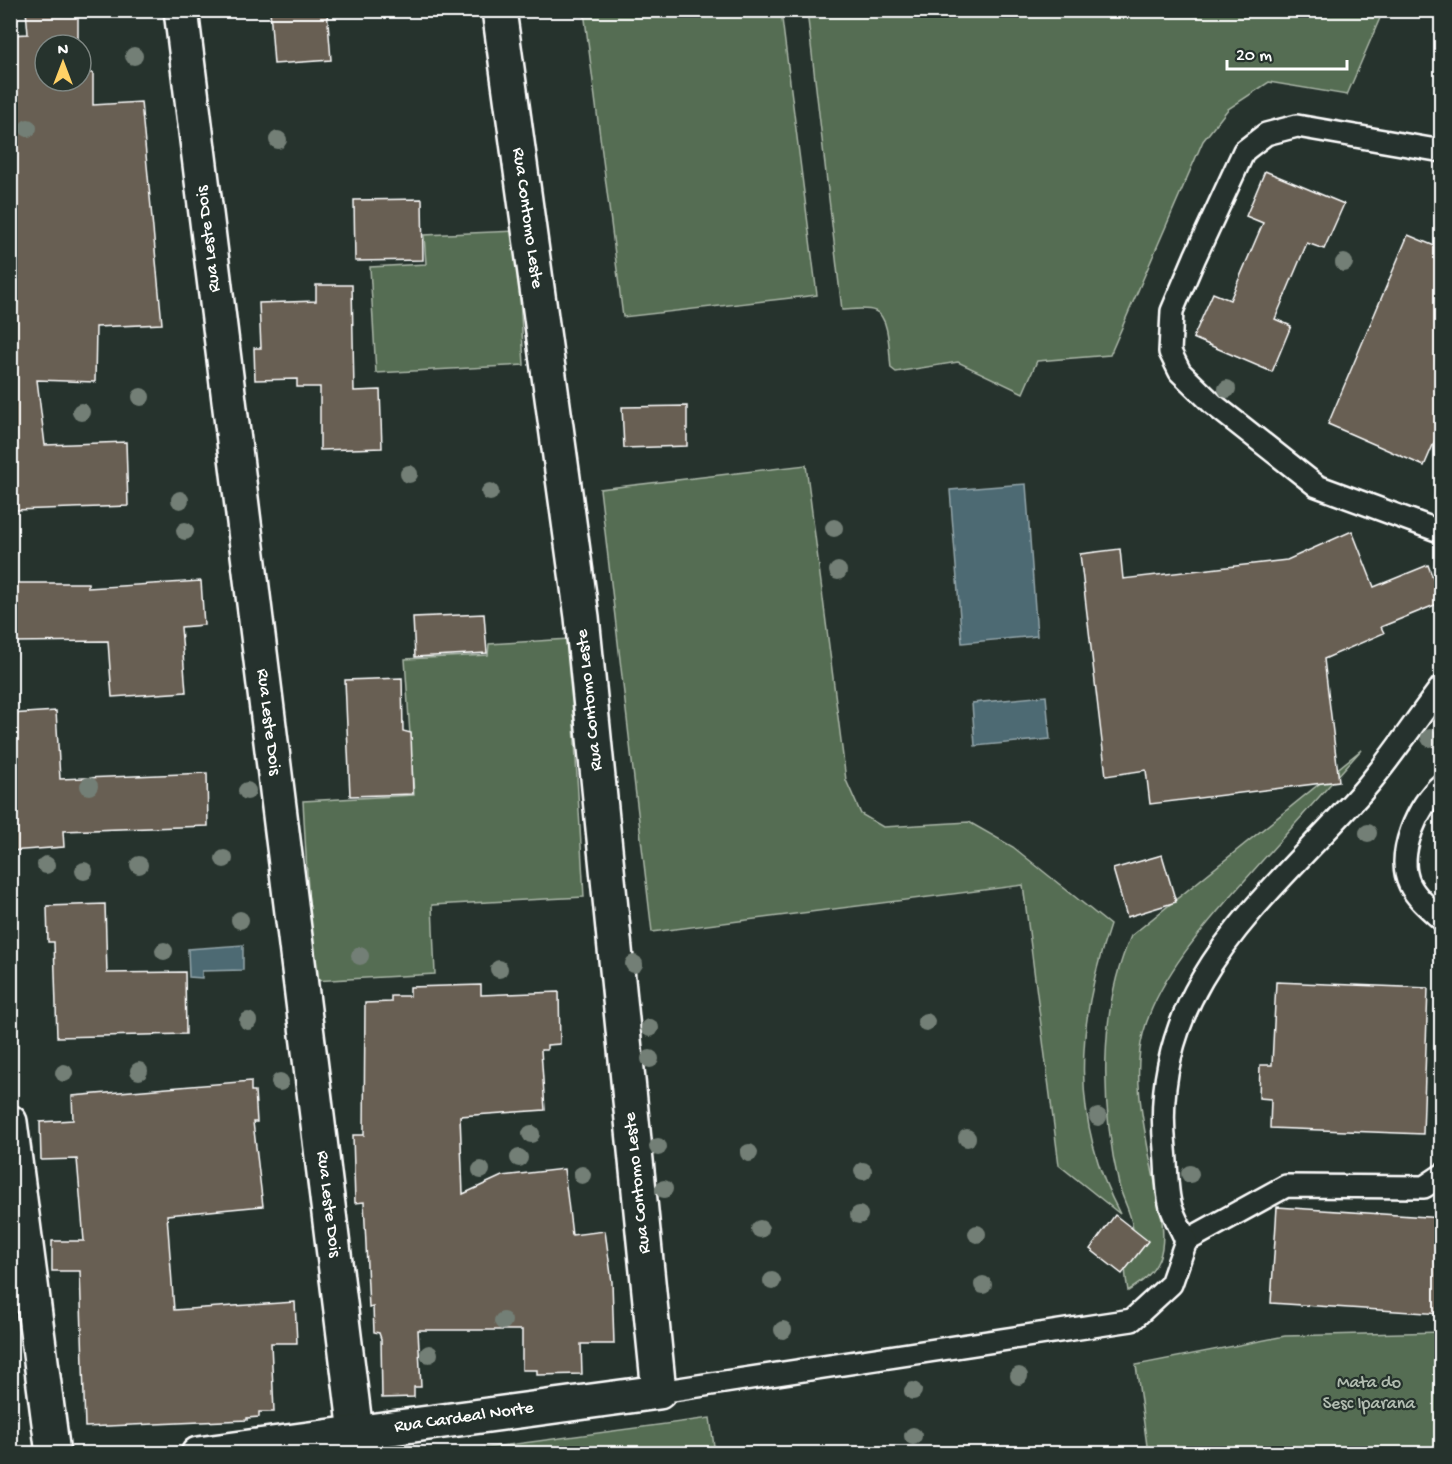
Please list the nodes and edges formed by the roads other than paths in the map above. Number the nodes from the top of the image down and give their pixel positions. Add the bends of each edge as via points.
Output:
1 (181, 10) edge
2 (498, 10) edge
3 (1442, 151) edge
4 (1442, 532) edge
5 (1442, 686) edge
6 (1442, 784) edge
7 (1442, 920) edge
8 (10, 1122) edge
9 (1442, 1175) edge
10 (1186, 1241) junction
11 (659, 1392) junction
12 (356, 1433) junction
13 (53, 1454) edge
14 (198, 1454) edge

1 - 12 street, Rua Leste Dois
2 - 11 street, Rua Contomo Leste via 582,617
3 - 4 lane via 1297,126 1266,134 1244,151 1195,257 1172,311 1170,352 1180,372 1213,404 1317,486
5 - 10 lane via 1364,790 1239,927 1207,969 1182,1015 1164,1077 1162,1123 1171,1207
6 - 7 lane via 1418,812 1406,864 1410,885
8 - 13 street
9 - 10 lane via 1424,1187 1286,1186
10 - 11 lane via 1171,1284 1132,1320
11 - 12 street, Rua Cardeal Norte
12 - 14 street, Rua Cardeal Norte

